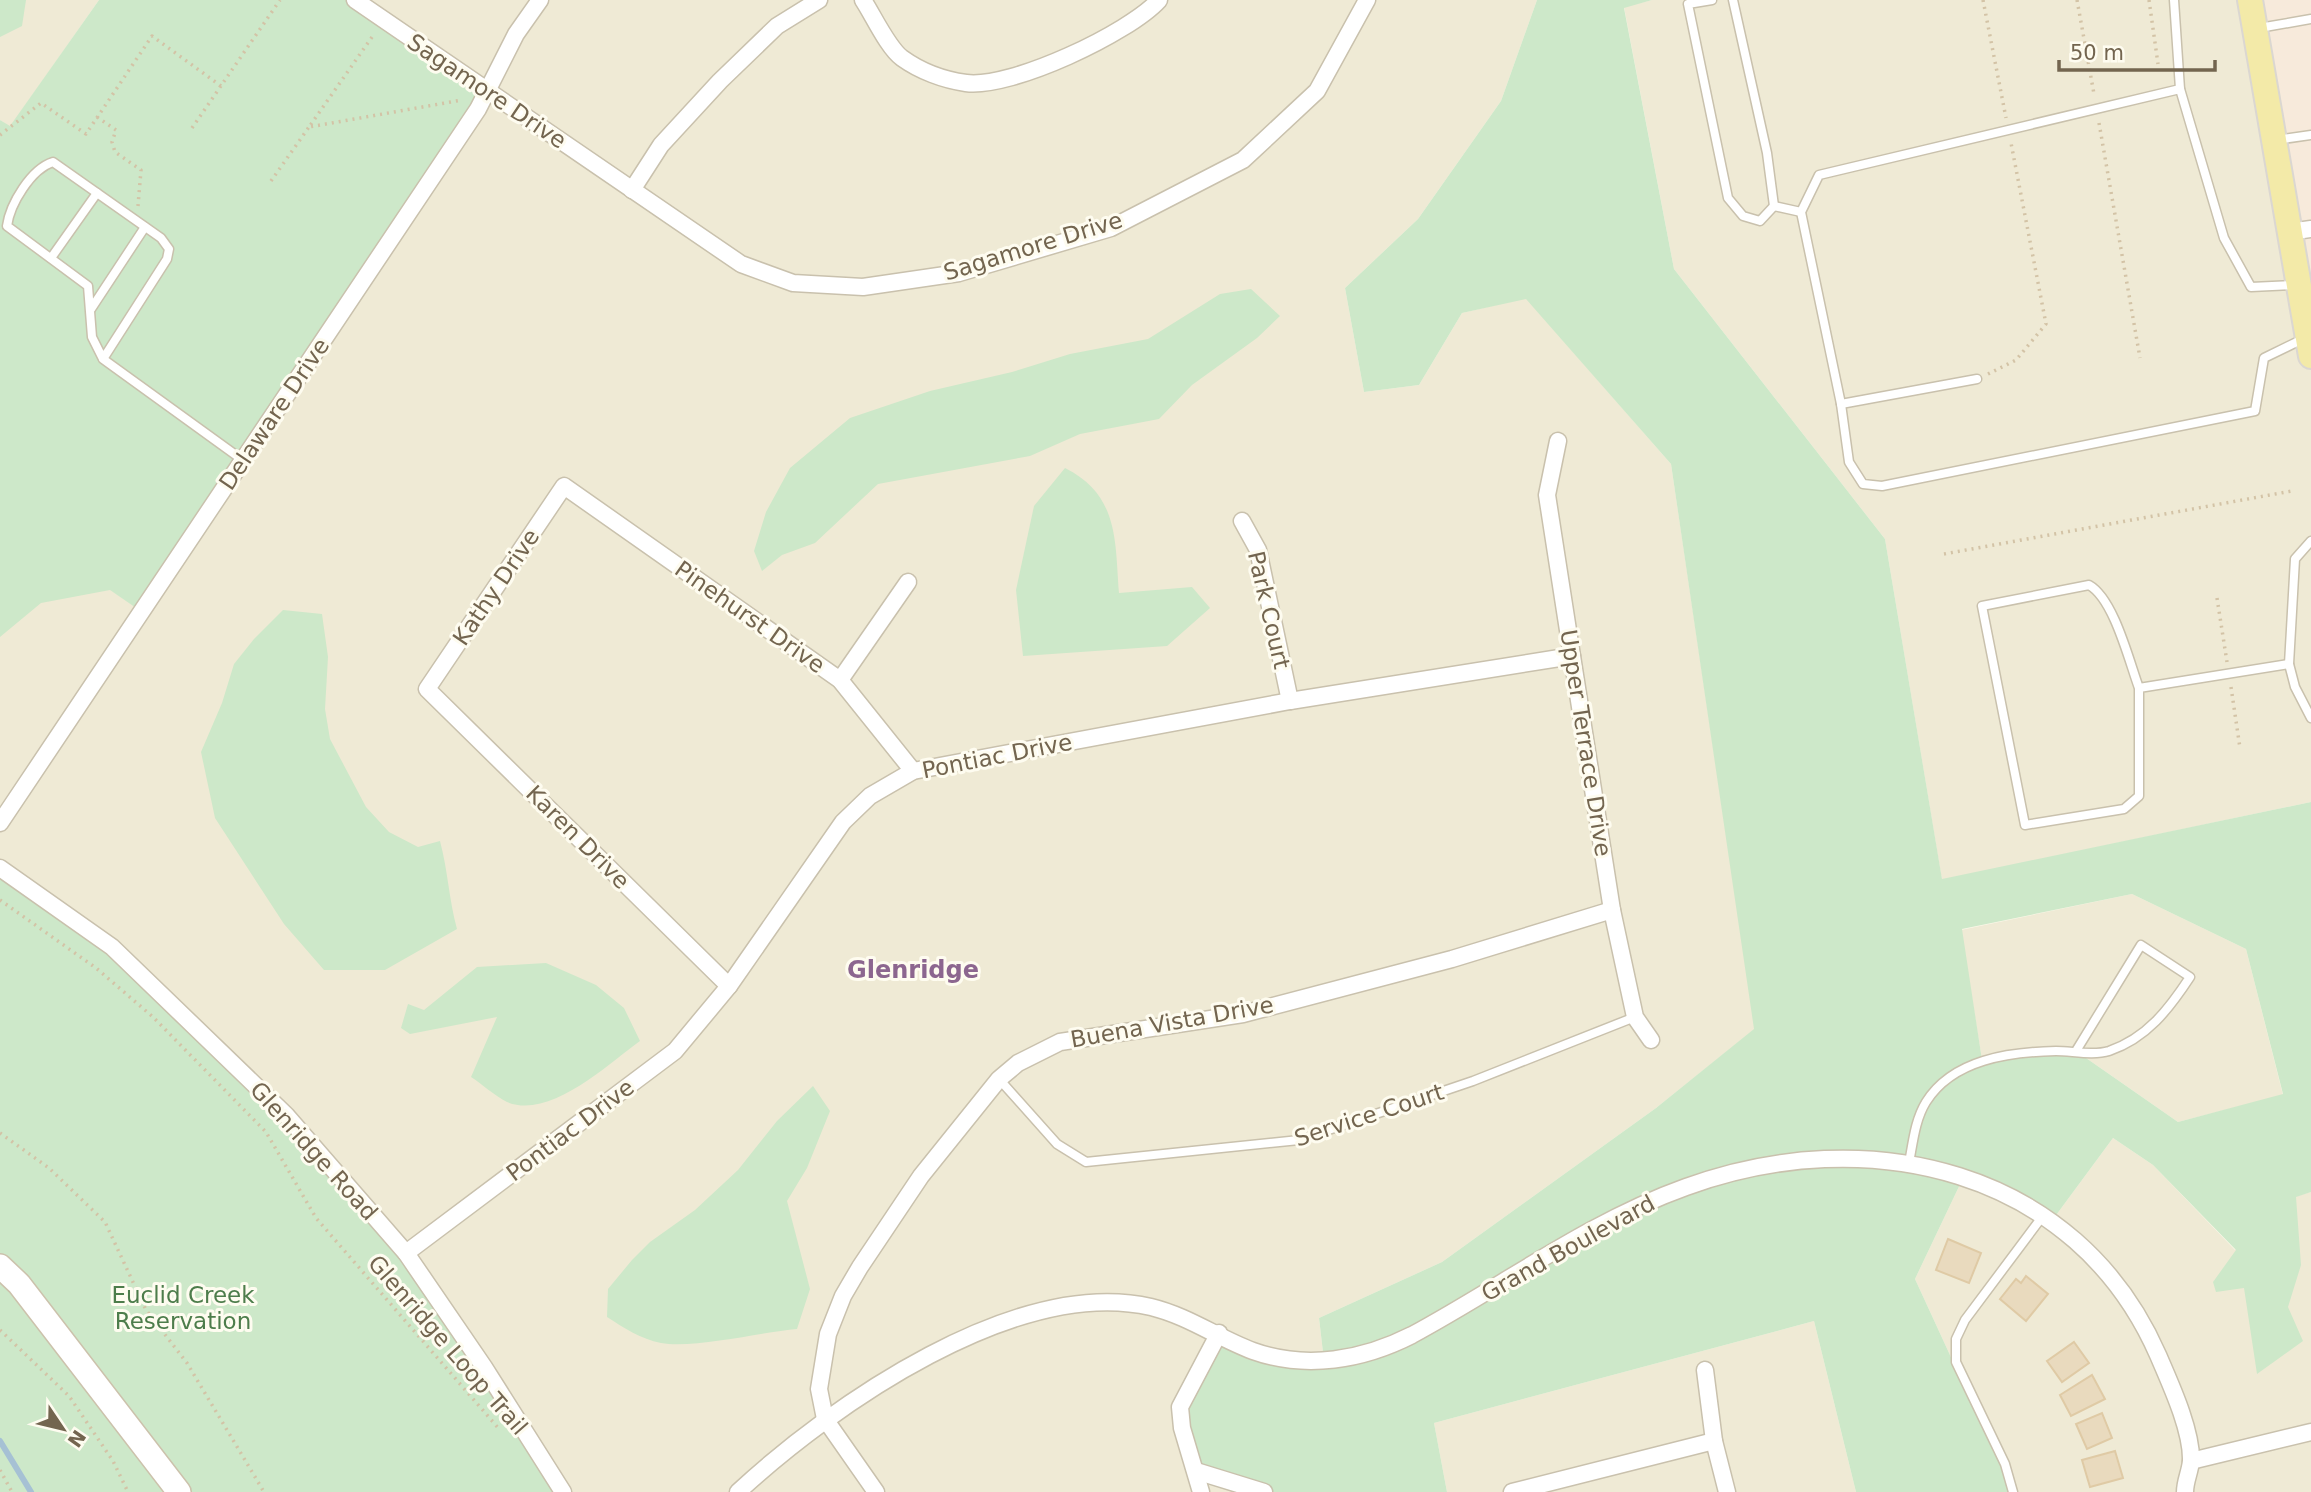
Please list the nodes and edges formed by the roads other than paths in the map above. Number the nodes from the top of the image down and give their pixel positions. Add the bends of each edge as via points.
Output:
1 (355, 0) edge
2 (540, 0) edge
3 (819, 0) edge
4 (863, 0) edge
5 (1159, 0) edge
6 (1367, 0) edge
7 (1712, 0) edge
8 (1733, 0) edge
9 (2174, 0) edge
10 (2250, 0) edge
11 (2311, 19) edge
12 (2255, 29) junction
13 (2180, 89) junction
14 (488, 92) junction
15 (2311, 135) edge
16 (2273, 140) junction
17 (632, 190) junction
18 (97, 193) junction
19 (1774, 206) junction
20 (1801, 212) junction
21 (145, 227) junction
22 (2300, 231) edge
23 (51, 258) junction
24 (2298, 285) junction
25 (90, 311) junction
26 (2309, 346) edge
27 (103, 359) junction
28 (1977, 379) road end
29 (1841, 404) junction
30 (1558, 440) dead end
31 (244, 461) junction
32 (564, 486) joint
33 (1242, 521) dead end
34 (2311, 541) edge
35 (908, 582) dead end
36 (1572, 656) junction
37 (2289, 664) junction
38 (841, 680) junction
39 (2139, 688) junction
40 (427, 689) joint
41 (1290, 701) junction
42 (2311, 718) edge
43 (913, 771) junction
44 (0, 823) edge
45 (0, 868) edge
46 (1612, 910) junction
47 (729, 986) junction
48 (1635, 1017) junction
49 (1651, 1040) dead end
50 (2076, 1051) junction
51 (999, 1079) junction
52 (1909, 1163) junction
53 (2042, 1216) junction
54 (406, 1253) junction
55 (0, 1266) edge
56 (1219, 1333) junction
57 (1705, 1370) dead end
58 (825, 1419) junction
59 (2311, 1432) edge
60 (1714, 1441) junction
61 (2190, 1461) junction
62 (1196, 1471) junction
63 (179, 1492) edge
64 (563, 1492) edge
65 (738, 1492) edge
66 (876, 1492) edge
67 (1201, 1492) edge
68 (1264, 1492) edge
69 (1513, 1492) edge
70 (1727, 1492) edge
71 (2013, 1492) edge
72 (2185, 1492) edge

1 - 14 street, Sagamore Drive
2 - 14 street, Delaware Drive via 516,34
3 - 17 street via 777,26 720,81 661,145
4 - 5 street via 899,56 927,72 968,83 1034,69 1106,37 1144,16
6 - 17 street, Sagamore Drive via 1317,91 1243,160 1111,228 959,273 863,287 793,283 741,264
7 - 19 lane via 1688,4 1728,198 1743,216 1760,221
8 - 19 lane
9 - 13 lane
10 - 12 main road
11 - 12 lane
12 - 16 main road
13 - 20 lane via 1819,175
13 - 24 lane via 2224,237 2250,286
14 - 17 street, Sagamore Drive
14 - 31 street, Delaware Drive
15 - 16 lane
16 - 22 main road
18 - 21 lane
18 - 23 lane
18 - 23 lane via 53,162 41,166 9,212 7,226
19 - 20 lane
20 - 29 lane
21 - 25 lane
21 - 27 lane via 169,249 167,259
22 - 24 main road
23 - 25 lane via 88,286
24 - 26 main road
25 - 27 lane via 92,337
26 - 29 lane via 2264,358 2255,411 1882,486 1863,484 1849,462
27 - 31 lane
28 - 29 lane
30 - 36 street, Upper Terrace Drive via 1547,495
31 - 44 street, Delaware Drive
32 - 38 street, Pinehurst Drive
32 - 40 street, Kathy Drive
33 - 41 street, Park Court via 1258,551
34 - 37 lane via 2295,559
35 - 38 street
36 - 41 street, Pontiac Drive
36 - 46 street, Upper Terrace Drive
37 - 39 lane
37 - 42 lane
38 - 43 street, Pinehurst Drive
39 - 39 lane via 2116,624 2097,590 2089,585 1982,606 2025,825 2124,809 2139,796
40 - 47 street, Karen Drive
41 - 43 street, Pontiac Drive
43 - 47 street, Pontiac Drive via 870,796 843,822
45 - 54 street, Glenridge Road via 112,947 286,1115
46 - 48 street, Upper Terrace Drive
46 - 51 street, Buena Vista Drive via 1452,959 1242,1014 1060,1042 1018,1063
47 - 54 street, Pontiac Drive via 675,1051
48 - 49 street, Upper Terrace Drive
48 - 51 lane, Service Court via 1473,1081 1299,1140 1086,1161 1057,1144
50 - 50 lane via 2107,1051 2128,1042 2165,1015 2190,977 2141,945
50 - 52 lane via 2002,1055 1958,1073 1926,1101
51 - 58 street, Buena Vista Drive via 921,1176 843,1296 821,1366 819,1390
52 - 53 street, Grand Boulevard via 1964,1176
52 - 56 street, Grand Boulevard via 1859,1159 1802,1162 1738,1171 1687,1186 1573,1241 1387,1348 1357,1357 1283,1359 1251,1350
53 - 61 street, Grand Boulevard via 2085,1249 2139,1316 2169,1382
53 - 71 lane via 1965,1320 1956,1339 1956,1362 2005,1464
54 - 64 street, Glenridge Road
55 - 63 street via 19,1284
56 - 58 street, Grand Boulevard via 1177,1315 1120,1302 1070,1304 1023,1314 909,1368
56 - 62 street via 1180,1407
57 - 60 street
58 - 65 street, Grand Boulevard
58 - 66 street
59 - 61 street
60 - 69 street
60 - 70 street
61 - 72 street, Grand Boulevard
62 - 67 street
62 - 68 street

